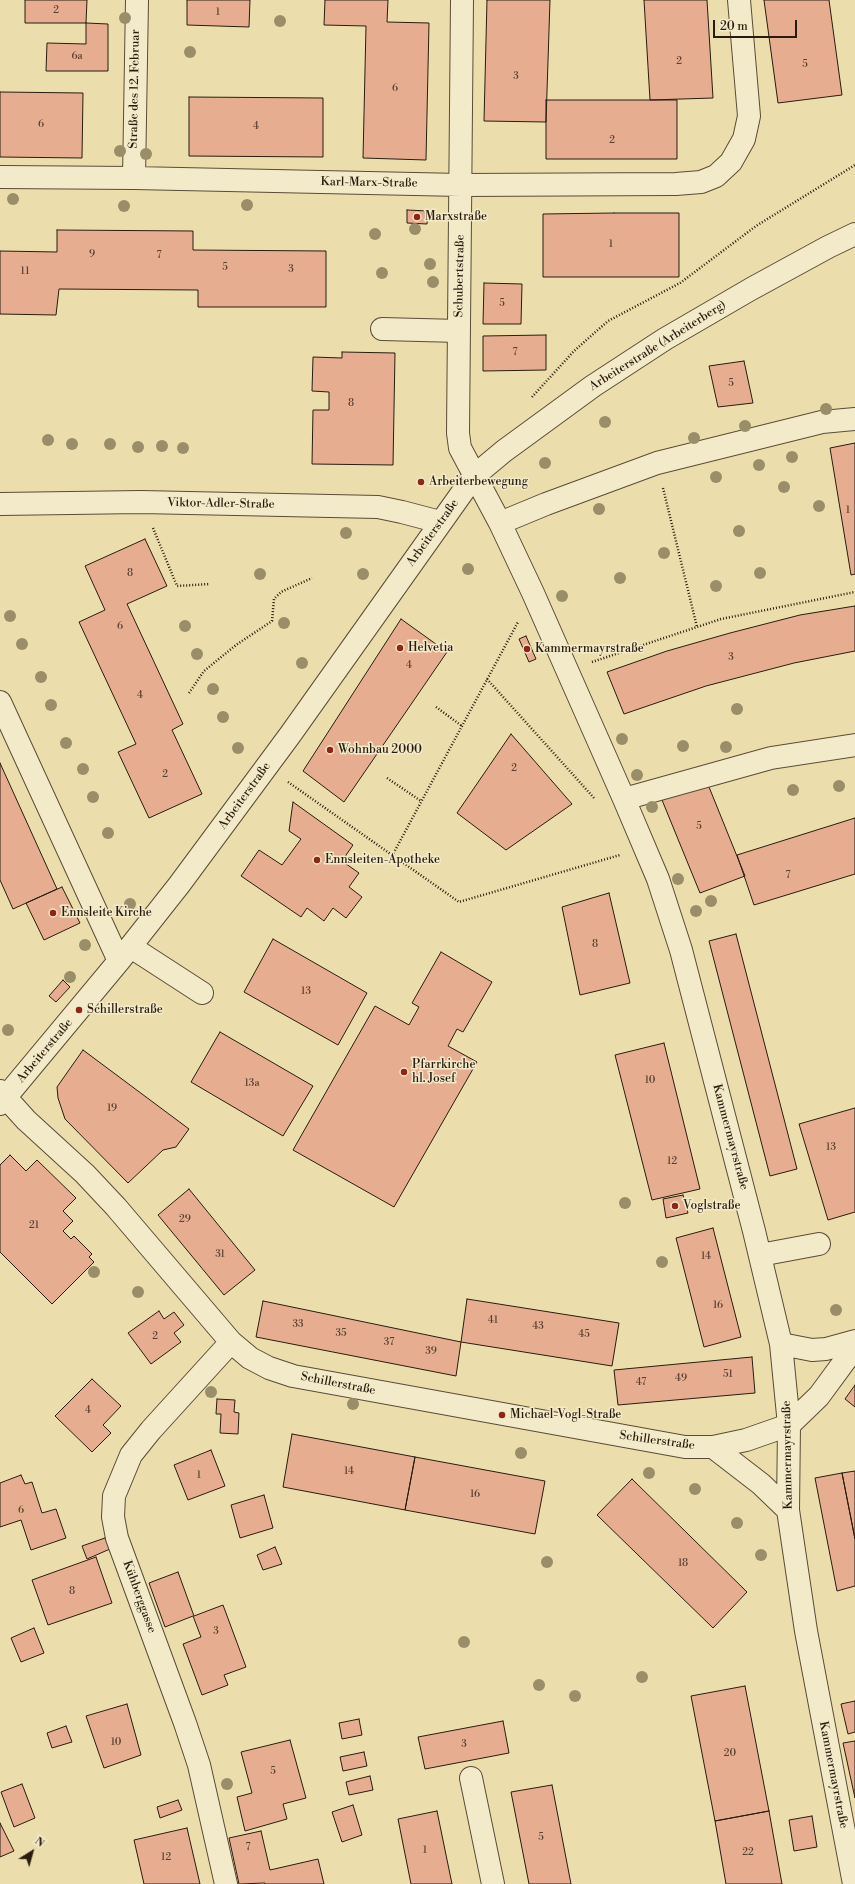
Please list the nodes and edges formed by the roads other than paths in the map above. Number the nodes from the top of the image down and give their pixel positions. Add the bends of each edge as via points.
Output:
1 (137, 0) edge
2 (462, 0) edge
3 (739, 0) edge
4 (0, 177) edge
5 (134, 178) junction
6 (461, 185) junction
7 (855, 234) edge
8 (382, 329) dead end
9 (459, 331) junction
10 (855, 419) edge
11 (474, 476) junction
12 (0, 504) edge
13 (440, 522) junction
14 (500, 523) junction
15 (0, 702) edge
16 (855, 745) edge
17 (624, 800) junction
18 (125, 954) junction
19 (202, 993) dead end
20 (2, 1098) edge
21 (819, 1244) dead end
22 (760, 1255) junction
23 (855, 1341) edge
24 (231, 1342) junction
25 (781, 1344) junction
26 (855, 1347) edge
27 (789, 1425) junction
28 (713, 1447) junction
29 (788, 1510) junction
30 (472, 1778) dead end
31 (226, 1884) edge
32 (493, 1884) edge
33 (854, 1884) edge

1 - 5 street, Straße des 12. Februar
2 - 6 street, Schubertstraße
3 - 6 street, Karl-Marx-Straße via 749,116 744,139 731,162 716,176 701,182 668,184
4 - 5 street, Karl-Marx-Straße
5 - 6 street, Karl-Marx-Straße
6 - 9 street, Schubertstraße
7 - 11 street, Arbeiterstraße (Arbeiterberg) via 751,289 665,339 593,386 504,450
8 - 9 street
9 - 11 street, Schubertstraße via 458,433 460,448
10 - 14 street via 822,422 657,463
11 - 13 street, Arbeiterstraße
11 - 14 street, Kammermayrstraße
12 - 13 street, Viktor-Adler-Straße via 142,502 378,507
13 - 18 street, Arbeiterstraße via 266,767
14 - 17 street, Kammermayrstraße
15 - 18 street
16 - 17 street via 771,758
17 - 22 street, Kammermayrstraße via 658,879 681,950
18 - 19 street
18 - 20 street, Arbeiterstraße
20 - 24 street, Schillerstraße via 85,1174 116,1207
21 - 22 street
22 - 25 street, Kammermayrstraße
23 - 25 street via 812,1350
24 - 28 street, Schillerstraße via 250,1358 293,1376 685,1447
24 - 31 street, Kühberggasse via 131,1455 114,1496 113,1518 117,1538 199,1765
25 - 27 street, Kammermayrstraße
26 - 27 street via 819,1396
27 - 28 street, Schillerstraße via 746,1440
27 - 29 street, Kammermayrstraße
28 - 29 street via 761,1484
29 - 33 street, Kammermayrstraße via 806,1631
30 - 32 street

